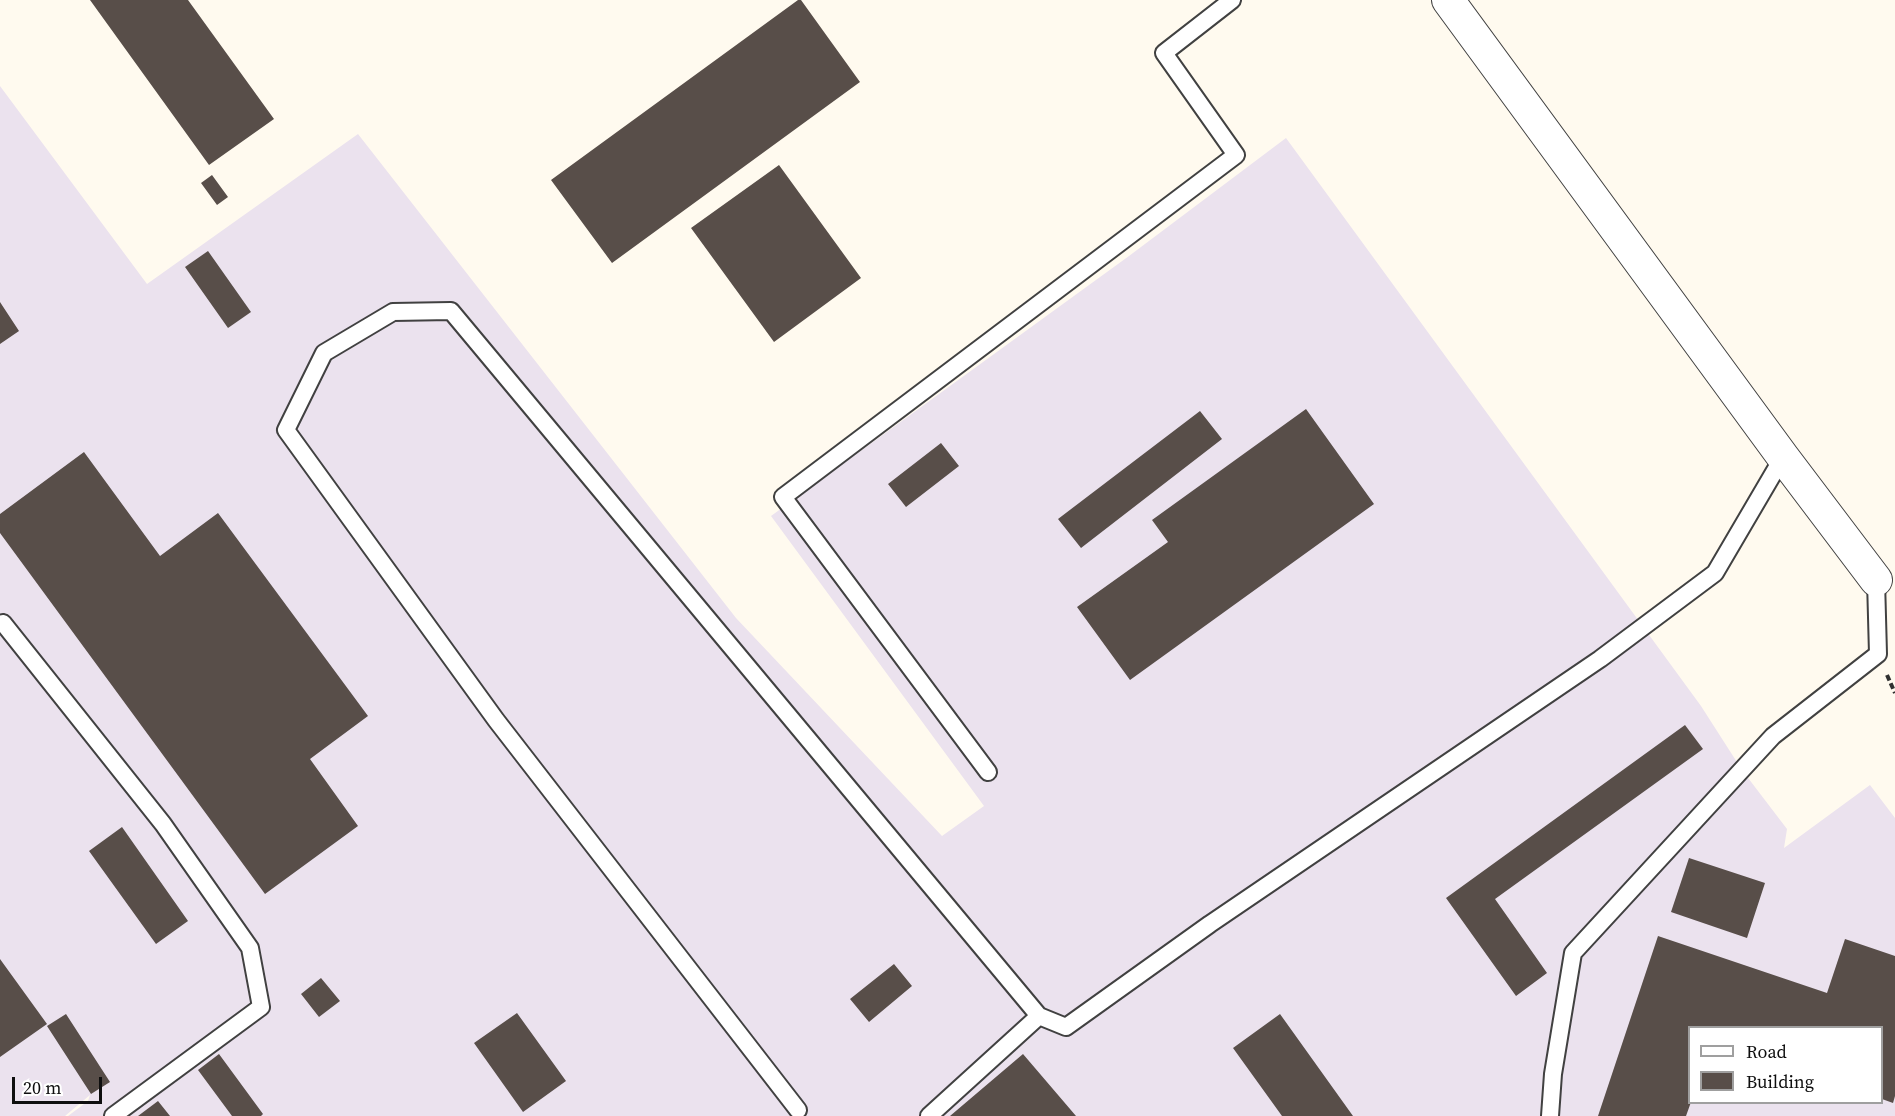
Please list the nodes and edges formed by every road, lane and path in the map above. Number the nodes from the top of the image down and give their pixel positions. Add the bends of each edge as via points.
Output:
1 (1232, 0) edge
2 (1448, 0) edge
3 (1783, 457) junction
4 (1876, 580) joint
5 (3, 623) dead end
6 (988, 772) dead end
7 (1038, 1016) junction
8 (798, 1110) dead end
9 (113, 1116) edge
10 (929, 1116) edge
11 (1550, 1116) edge

1 - 6 lane via 1164,53 1236,155 783,497
2 - 3 street
3 - 4 street
3 - 7 lane via 1715,573 1600,659 1066,1027
4 - 11 lane via 1878,654 1773,736 1573,953
5 - 9 lane via 163,824 250,948 261,1007
7 - 8 lane via 451,311 393,312 324,353 286,430 496,720
7 - 10 lane

